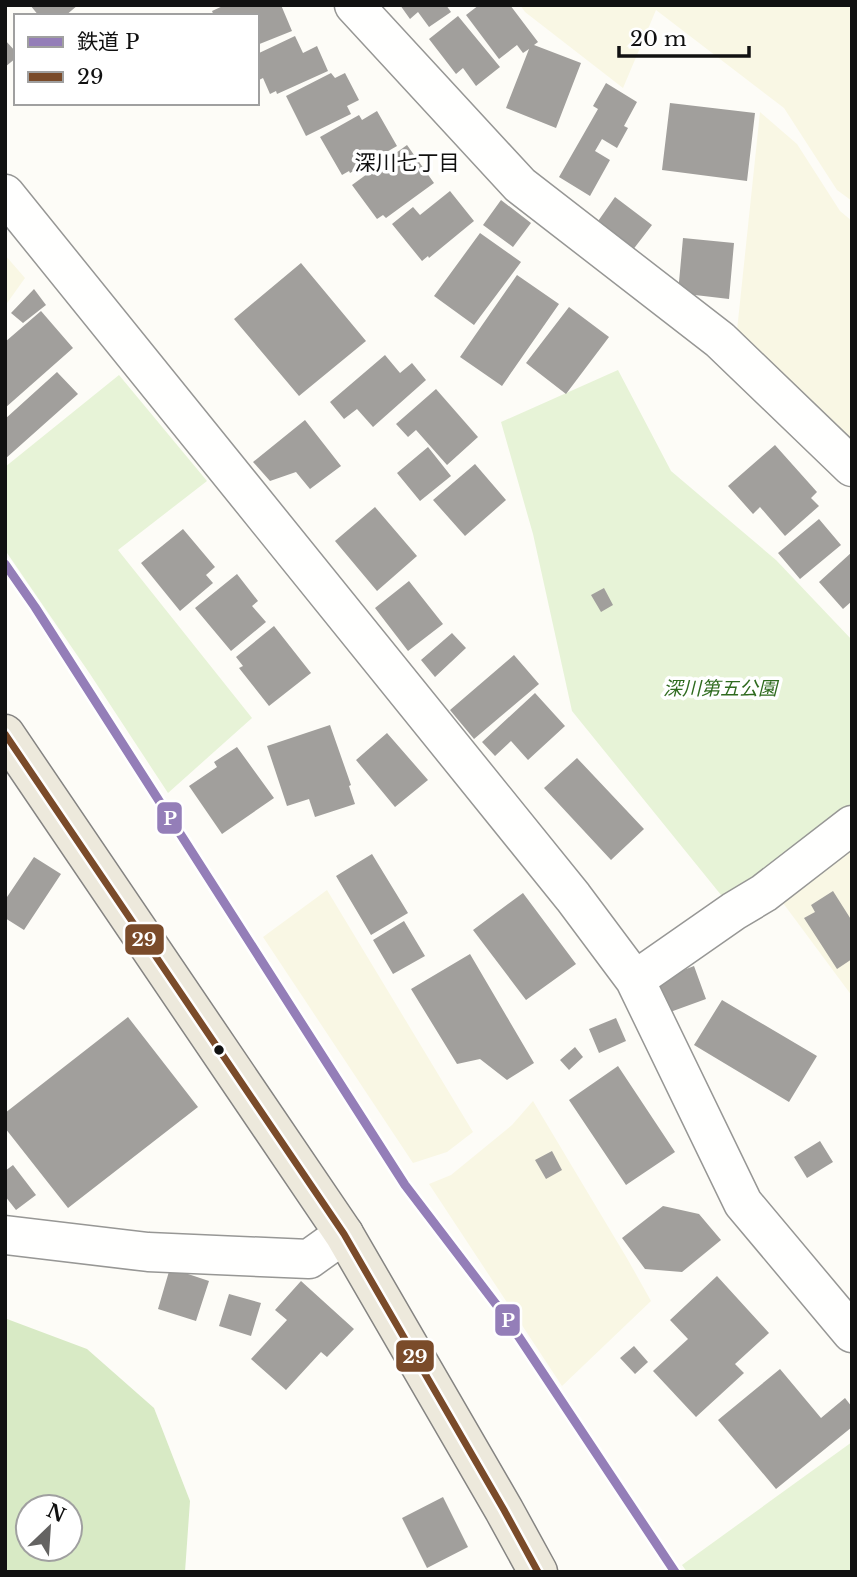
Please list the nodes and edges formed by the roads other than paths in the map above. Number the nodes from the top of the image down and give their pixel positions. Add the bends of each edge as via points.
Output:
1 (354, 5) edge
2 (5, 194) edge
3 (852, 467) edge
4 (5, 734) edge
5 (852, 825) edge
6 (635, 980) junction
7 (344, 1234) junction
8 (5, 1236) edge
9 (852, 1333) edge
10 (538, 1572) edge

1 - 3 street via 520,185 720,340
2 - 6 street via 573,897
4 - 7 main road
5 - 6 street via 764,893
6 - 9 street via 743,1202
7 - 8 street via 309,1259 148,1252
7 - 10 main road

